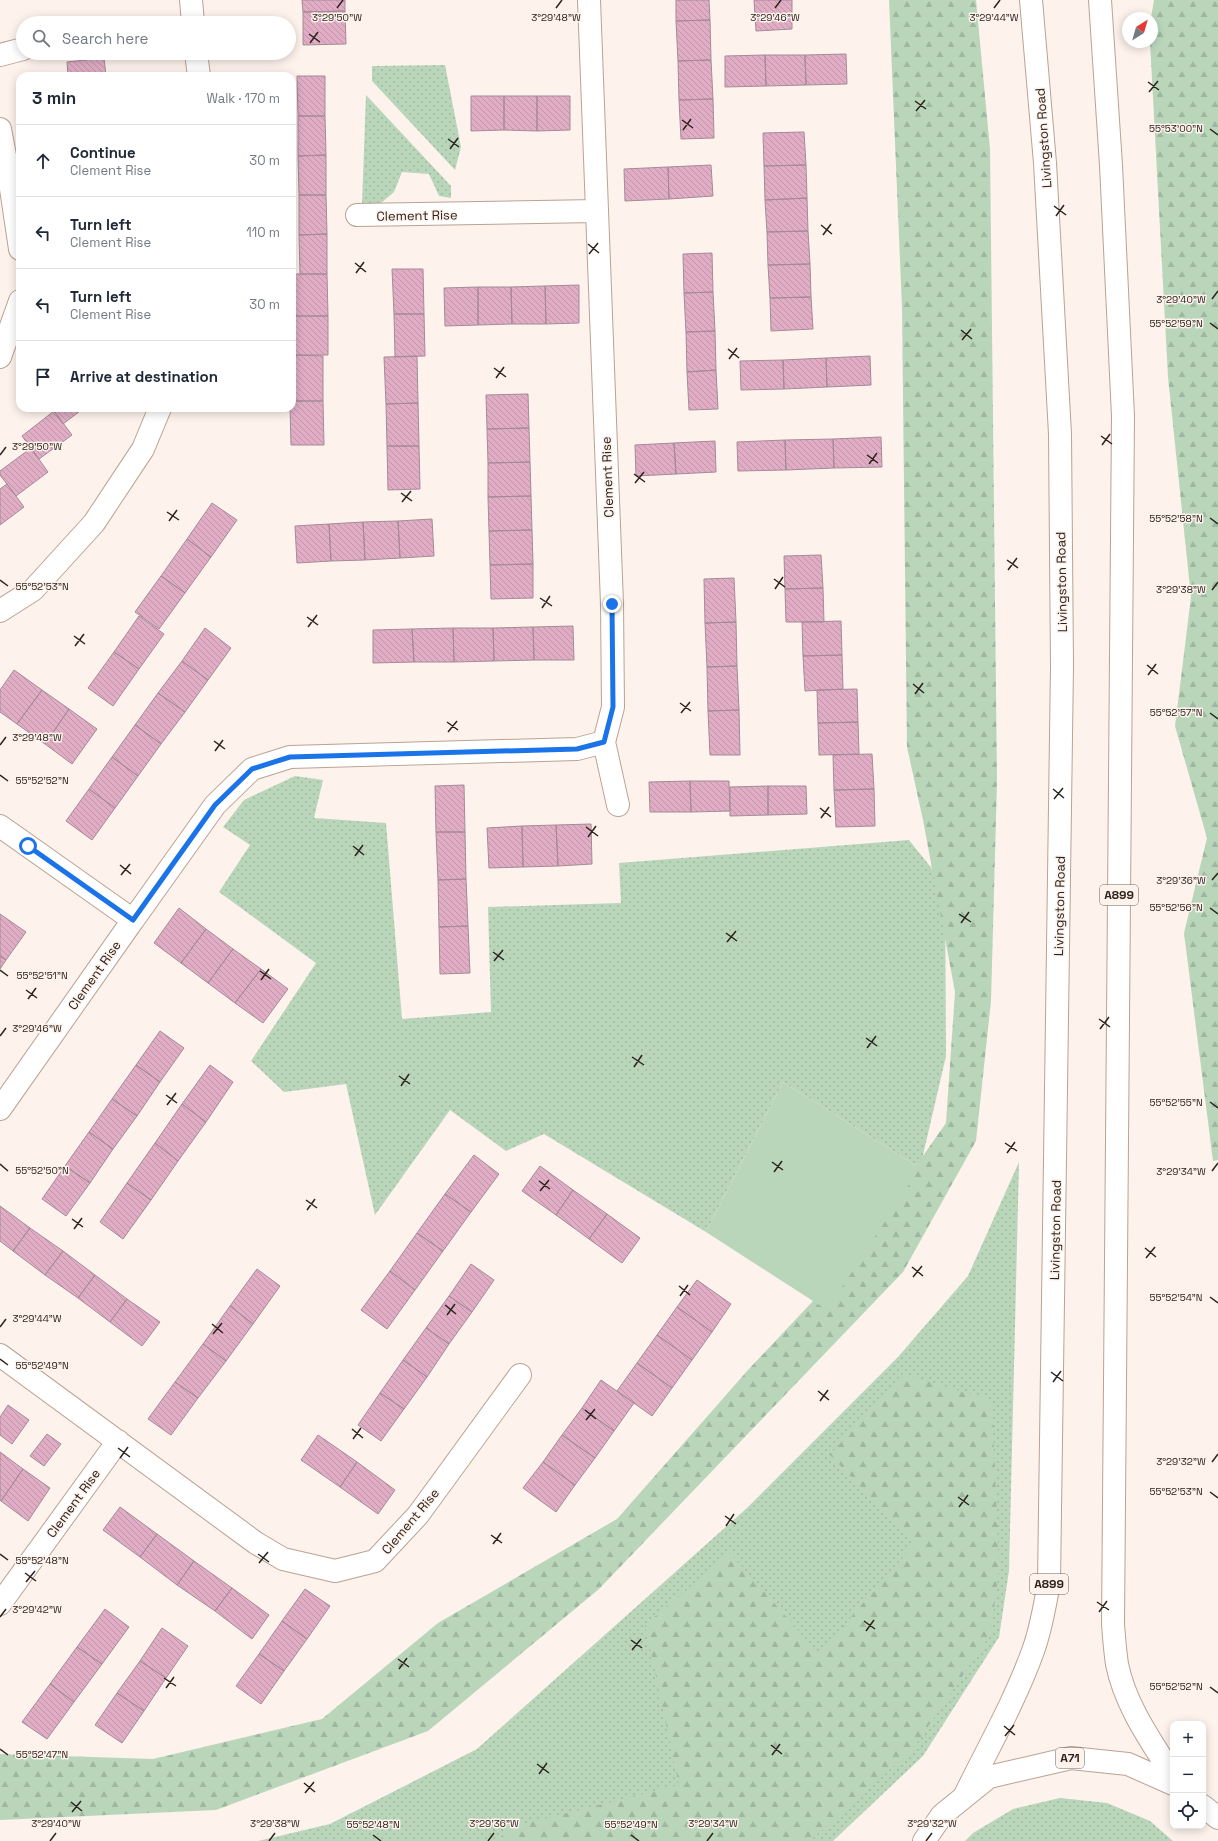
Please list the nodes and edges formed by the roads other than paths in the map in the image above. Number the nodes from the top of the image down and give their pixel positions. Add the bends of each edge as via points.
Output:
1 (191, 0) edge
2 (589, 0) edge
3 (1031, 0) edge
4 (1100, 0) edge
5 (192, 16) edge
6 (16, 51) edge
7 (0, 55) edge
8 (197, 60) edge
9 (198, 72) edge
10 (0, 129) edge
11 (597, 211) junction
12 (357, 215) dead end
13 (16, 222) edge
14 (16, 312) edge
15 (0, 357) edge
16 (158, 412) edge
17 (0, 611) edge
18 (604, 742) junction
19 (618, 805) dead end
20 (0, 826) edge
21 (133, 920) junction
22 (0, 1109) edge
23 (0, 1355) edge
24 (520, 1375) dead end
25 (118, 1441) junction
26 (0, 1604) edge
27 (1170, 1771) edge
28 (1170, 1783) edge
29 (965, 1795) junction
30 (1206, 1808) edge
31 (942, 1816) junction
32 (1218, 1818) edge
33 (912, 1841) edge
34 (924, 1841) edge

1 - 5 main road
2 - 11 main road, Clement Rise
3 - 29 main road, Livingston Road / A899 via 1045,163 1060,458 1062,666 1049,1582 1043,1617 1033,1650 1018,1687
4 - 27 main road, A899 via 1112,165 1123,416 1113,1624 1117,1664 1128,1698
6 - 7 main road
8 - 9 main road
10 - 13 main road
11 - 12 main road, Clement Rise
11 - 18 main road, Clement Rise via 612,604 613,707
14 - 15 main road
16 - 17 main road via 143,449 94,523 33,590
18 - 19 main road, Clement Rise
18 - 21 main road, Clement Rise via 577,749 290,757 252,769 215,805
20 - 21 main road
21 - 22 main road, Clement Rise
23 - 25 main road, Clement Rise
24 - 25 main road, Clement Rise via 418,1515 375,1561 335,1571 283,1559
25 - 26 main road, Clement Rise
28 - 29 main road, A71 via 1128,1764 1071,1758 989,1776
29 - 31 main road, A71
30 - 32 main road
31 - 33 main road, A71
31 - 34 main road, A71

